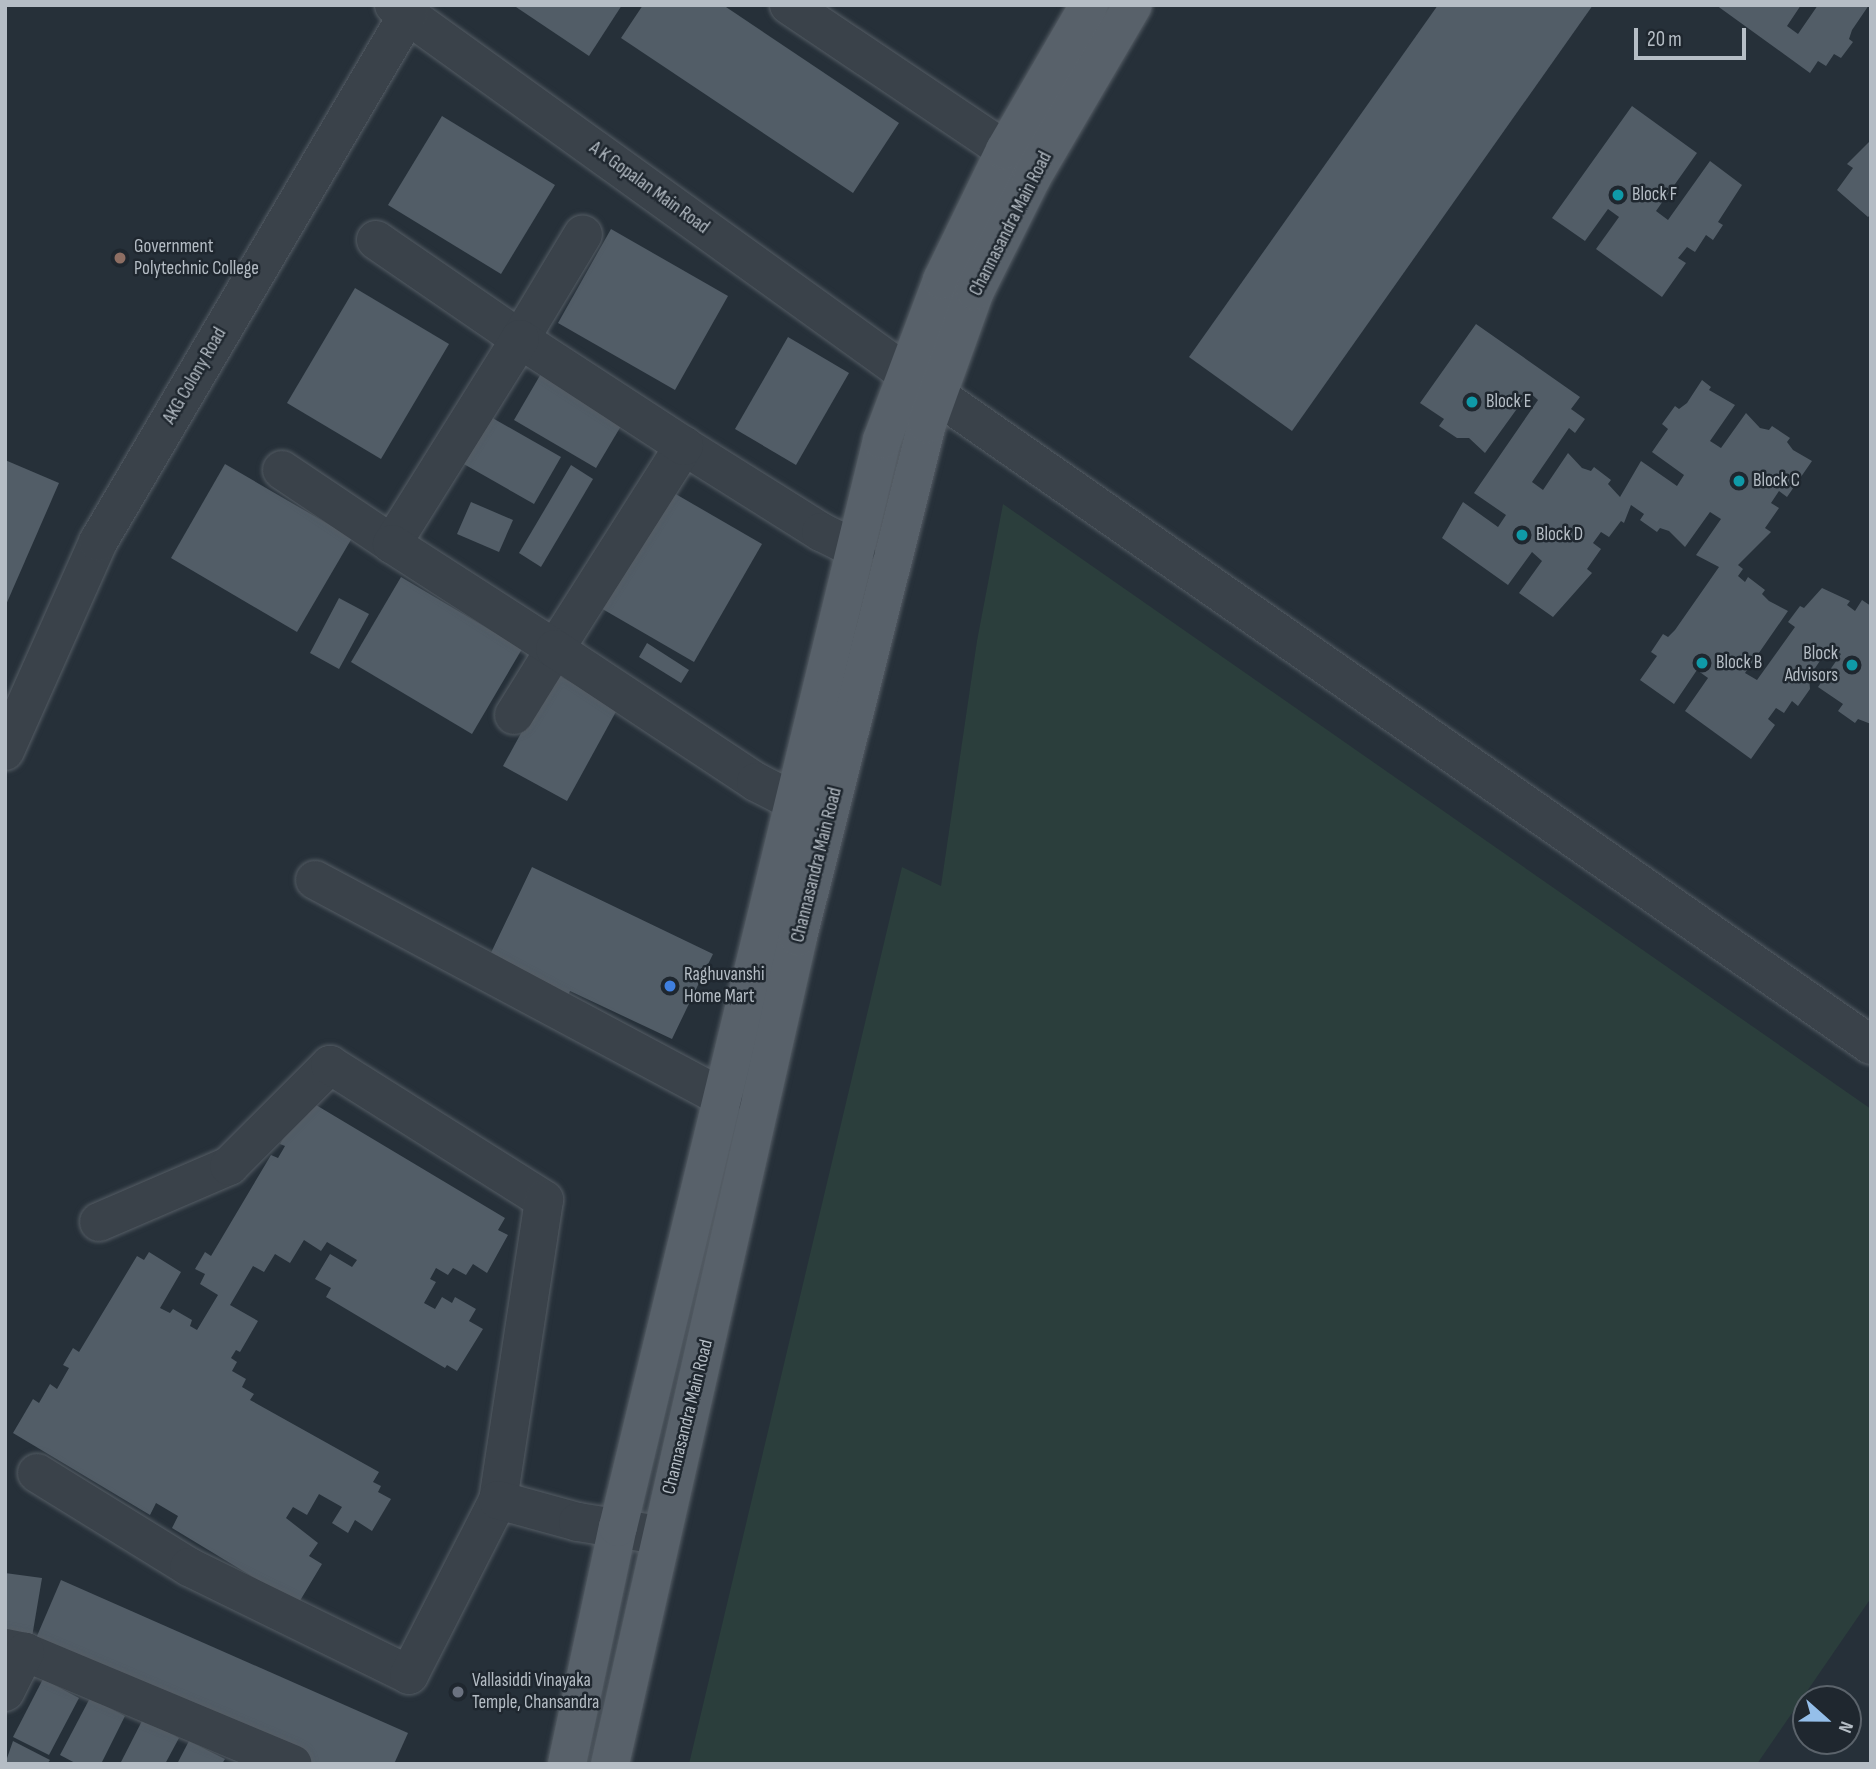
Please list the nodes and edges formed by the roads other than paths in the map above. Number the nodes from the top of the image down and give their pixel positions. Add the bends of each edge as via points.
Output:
1 (789, 5) edge
2 (1089, 5) edge
3 (1133, 5) edge
4 (401, 10) edge
5 (1005, 150) junction
6 (583, 234) dead end
7 (376, 240) dead end
8 (520, 338) junction
9 (904, 372) junction
10 (940, 394) junction
11 (684, 446) junction
12 (282, 470) dead end
13 (392, 544) junction
14 (856, 549) junction
15 (555, 649) junction
16 (14, 704) edge
17 (514, 715) dead end
18 (5, 751) edge
19 (793, 801) junction
20 (315, 880) dead end
21 (1871, 1045) edge
22 (723, 1098) junction
23 (99, 1222) dead end
24 (37, 1473) dead end
25 (498, 1500) junction
26 (618, 1527) junction
27 (659, 1535) junction
28 (15, 1650) edge
29 (5, 1692) edge
30 (293, 1764) edge
31 (567, 1764) edge
32 (610, 1764) edge

1 - 5 street
2 - 5 main road, Channasandra Main Road
3 - 10 main road, Channasandra Main Road via 1032,177 975,291
4 - 9 street, A K Gopalan Main Road
4 - 16 street, AKG Colony Road via 99,542
5 - 9 main road, Channasandra Main Road
6 - 8 street
7 - 8 street
8 - 11 street
8 - 13 street
9 - 10 street, A K Gopalan Main Road
9 - 14 main road, Channasandra Main Road
10 - 21 street, A K Gopalan Main Road
10 - 27 main road, Channasandra Main Road via 927,424 895,544
11 - 14 street
11 - 15 street
12 - 13 street
13 - 15 street
14 - 19 main road, Channasandra Main Road
15 - 17 street
15 - 19 street
16 - 18 street, AKG Colony Road
19 - 22 main road, Channasandra Main Road
20 - 22 street
22 - 26 main road, Channasandra Main Road
23 - 25 street via 229,1166 330,1065 544,1200
24 - 25 street via 189,1567 409,1675
25 - 26 street via 578,1522
26 - 27 street
26 - 31 main road, Channasandra Main Road
27 - 32 main road, Channasandra Main Road
28 - 29 street
28 - 30 street

